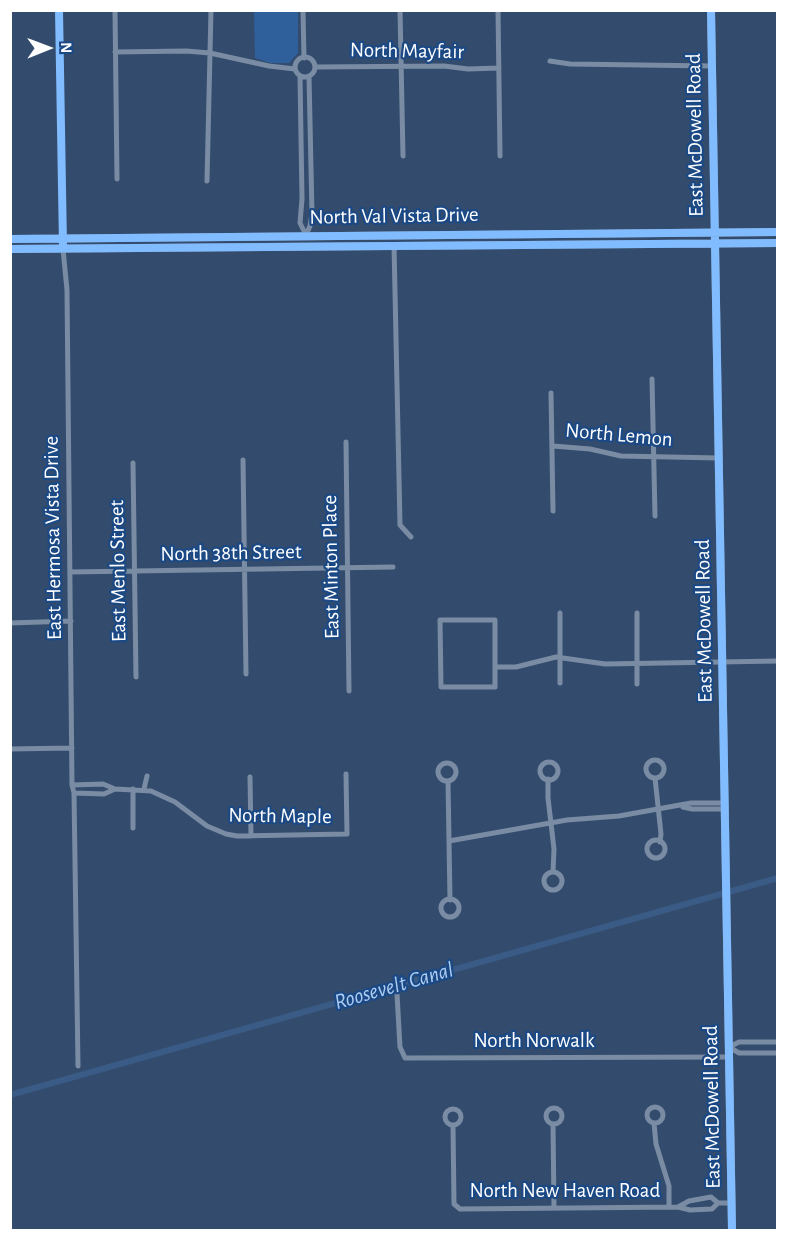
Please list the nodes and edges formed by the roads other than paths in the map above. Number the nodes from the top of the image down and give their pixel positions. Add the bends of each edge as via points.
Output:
1 (59, 10) edge
2 (115, 10) edge
3 (211, 10) edge
4 (303, 10) edge
5 (400, 10) edge
6 (498, 10) edge
7 (711, 10) edge
8 (115, 52) junction
9 (210, 53) junction
10 (304, 58) junction
11 (550, 61) dead end
12 (401, 66) junction
13 (711, 66) junction
14 (315, 67) junction
15 (499, 68) junction
16 (295, 69) junction
17 (300, 76) junction
18 (309, 76) junction
19 (403, 156) dead end
20 (500, 156) dead end
21 (117, 179) dead end
22 (207, 181) dead end
23 (588, 232) junction
24 (715, 232) junction
25 (777, 232) edge
26 (514, 233) junction
27 (394, 234) junction
28 (411, 234) junction
29 (274, 235) junction
30 (306, 235) junction
31 (322, 235) junction
32 (231, 236) junction
33 (246, 236) junction
34 (10, 238) edge
35 (63, 238) junction
36 (716, 243) junction
37 (777, 243) edge
38 (515, 244) junction
39 (588, 244) junction
40 (394, 245) junction
41 (412, 245) junction
42 (274, 246) junction
43 (306, 246) junction
44 (322, 246) junction
45 (231, 247) junction
46 (246, 247) junction
47 (10, 249) edge
48 (63, 249) junction
49 (652, 379) dead end
50 (551, 393) dead end
51 (346, 442) dead end
52 (553, 446) junction
53 (654, 457) junction
54 (719, 458) junction
55 (243, 460) dead end
56 (133, 464) dead end
57 (553, 511) dead end
58 (655, 516) dead end
59 (411, 537) dead end
60 (348, 567) junction
61 (393, 567) dead end
62 (244, 569) junction
63 (134, 570) junction
64 (70, 572) junction
65 (560, 613) dead end
66 (637, 613) dead end
67 (70, 621) junction
68 (10, 623) edge
69 (560, 657) junction
70 (777, 661) edge
71 (722, 662) junction
72 (637, 663) junction
73 (495, 667) junction
74 (246, 674) dead end
75 (135, 677) dead end
76 (560, 682) dead end
77 (638, 684) dead end
78 (350, 691) dead end
79 (72, 748) junction
80 (10, 749) edge
81 (346, 774) dead end
82 (147, 776) dead end
83 (250, 777) dead end
84 (655, 778) dead end
85 (548, 779) dead end
86 (448, 781) dead end
87 (72, 785) junction
88 (115, 789) junction
89 (133, 789) junction
90 (144, 789) junction
91 (74, 793) junction
92 (725, 806) junction
93 (658, 810) junction
94 (551, 823) junction
95 (133, 828) dead end
96 (251, 836) junction
97 (449, 841) junction
98 (660, 842) dead end
99 (553, 872) dead end
100 (450, 900) dead end
101 (397, 994) dead end
102 (777, 1042) edge
103 (729, 1047) junction
104 (777, 1053) edge
105 (729, 1057) junction
106 (78, 1066) dead end
107 (654, 1123) dead end
108 (553, 1124) dead end
109 (453, 1125) dead end
110 (718, 1203) junction
111 (731, 1203) junction
112 (669, 1207) junction
113 (678, 1207) junction
114 (554, 1208) junction
115 (732, 1230) edge

1 - 35 street, East Hermosa Vista Drive
2 - 8 street
3 - 9 street
4 - 10 street
5 - 12 street
6 - 15 street
7 - 13 main road, East McDowell Road
8 - 9 street
8 - 21 street
9 - 16 street
9 - 22 street
10 - 14 street via 310,59
10 - 16 street via 298,60
11 - 13 street
12 - 14 street, North Mayfair
12 - 15 street, North Mayfair
12 - 19 street
13 - 24 main road, East McDowell Road
14 - 18 street
15 - 20 street
16 - 17 street
17 - 18 street
17 - 30 street via 300,223
18 - 30 street via 312,214
23 - 24 main road, North Val Vista Drive
23 - 26 main road, North Val Vista Drive
23 - 39 main road
24 - 25 main road, North Val Vista Drive
24 - 36 main road, East McDowell Road
26 - 28 main road, North Val Vista Drive
26 - 38 main road
27 - 28 main road, North Val Vista Drive
27 - 31 main road, North Val Vista Drive
27 - 40 main road
28 - 41 main road
29 - 30 main road, North Val Vista Drive
29 - 33 main road, North Val Vista Drive
29 - 42 main road
30 - 31 main road, North Val Vista Drive
30 - 43 main road
31 - 44 main road
32 - 33 main road, North Val Vista Drive
32 - 35 main road, North Val Vista Drive
32 - 45 main road
33 - 46 main road
34 - 35 main road, North Val Vista Drive
35 - 48 street, East Hermosa Vista Drive
36 - 37 main road, North Val Vista Drive
36 - 39 main road, North Val Vista Drive
36 - 54 main road, East McDowell Road
38 - 39 main road, North Val Vista Drive
38 - 41 main road, North Val Vista Drive
40 - 41 main road, North Val Vista Drive
40 - 44 main road, North Val Vista Drive
40 - 59 street, North Val Vista Drive via 400,525
42 - 43 main road, North Val Vista Drive
42 - 46 main road, North Val Vista Drive
43 - 44 main road, North Val Vista Drive
45 - 46 main road, North Val Vista Drive
45 - 48 main road, North Val Vista Drive
47 - 48 main road, North Val Vista Drive
48 - 64 street, East Hermosa Vista Drive via 67,290
49 - 53 street
50 - 52 street
51 - 60 street, East Minton Place
52 - 53 street, North Lemon
52 - 57 street
53 - 54 street, North Lemon
53 - 58 street
54 - 71 main road, East McDowell Road
55 - 62 street
56 - 63 street, East Menlo Street
60 - 61 street, North 38th Street
60 - 62 street, North 38th Street
60 - 78 street, East Minton Place
62 - 63 street, North 38th Street
62 - 74 street
63 - 64 street, North 38th Street
63 - 75 street, East Menlo Street
64 - 67 street, East Hermosa Vista Drive
65 - 69 street
66 - 72 street
67 - 68 street
67 - 79 street, East Hermosa Vista Drive
69 - 72 street via 605,664
69 - 73 street via 516,668
69 - 76 street
70 - 71 street
71 - 72 street
71 - 92 main road, East McDowell Road
72 - 77 street
73 - 73 street via 495,687 441,687 440,620 495,620
79 - 80 street
79 - 87 street, East Hermosa Vista Drive
81 - 96 street, North Maple via 347,834
82 - 90 street
83 - 96 street
84 - 93 street
85 - 94 street
86 - 97 street
87 - 88 street, North Maple via 103,784
87 - 91 street, East Hermosa Vista Drive
88 - 89 street, North Maple
88 - 91 street, North Maple via 104,794
89 - 90 street, North Maple
89 - 95 street
90 - 96 street, North Maple via 175,802 215,831
91 - 106 street, East Hermosa Vista Drive
92 - 93 street via 692,803
92 - 103 main road, East McDowell Road
93 - 94 street
93 - 98 street
94 - 97 street
94 - 99 street
97 - 100 street
101 - 105 street, North Norwalk via 400,1047 405,1058
102 - 103 street via 739,1042
103 - 104 street via 739,1053
103 - 105 main road, East McDowell Road
105 - 111 main road, East McDowell Road
107 - 112 street via 669,1186
108 - 114 street
109 - 114 street, North New Haven Road via 454,1204 459,1209
110 - 111 street, North New Haven Road
110 - 113 street, North New Haven Road via 712,1209
110 - 113 street, North New Haven Road via 711,1197
111 - 115 main road, East McDowell Road
112 - 113 street, North New Haven Road
112 - 114 street, North New Haven Road

